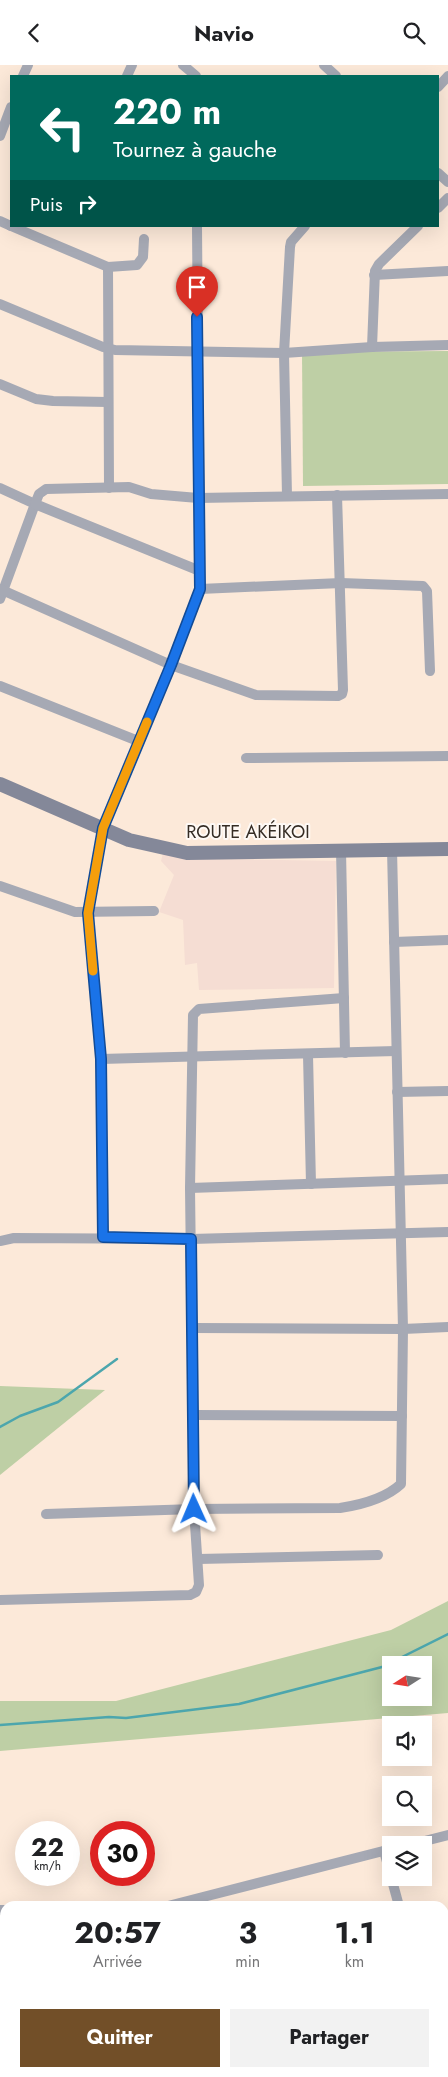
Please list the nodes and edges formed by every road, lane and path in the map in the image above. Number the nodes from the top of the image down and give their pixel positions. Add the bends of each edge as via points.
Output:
1 (183, 65) edge
2 (195, 75) edge
3 (448, 76) edge
4 (439, 86) edge
5 (10, 110) edge
6 (3, 133) edge
7 (448, 198) edge
8 (439, 207) edge
9 (13, 227) edge
10 (197, 227) edge
11 (304, 227) edge
12 (417, 227) edge
13 (144, 239) dead end
14 (108, 267) junction
15 (448, 271) edge
16 (374, 275) junction
17 (0, 304) edge
18 (448, 345) edge
19 (372, 347) junction
20 (109, 349) junction
21 (197, 353) junction
22 (284, 353) junction
23 (0, 384) edge
24 (108, 402) junction
25 (0, 488) edge
26 (109, 488) junction
27 (448, 494) edge
28 (337, 495) junction
29 (287, 496) junction
30 (198, 498) junction
31 (35, 504) junction
32 (200, 571) junction
33 (341, 583) junction
34 (200, 589) junction
35 (1, 593) edge
36 (171, 665) junction
37 (430, 671) dead end
38 (0, 686) edge
39 (138, 741) junction
40 (448, 756) edge
41 (246, 758) dead end
42 (0, 784) edge
43 (103, 828) junction
44 (392, 849) junction
45 (448, 849) edge
46 (341, 850) junction
47 (0, 886) edge
48 (154, 911) dead end
49 (88, 913) junction
50 (448, 940) edge
51 (394, 942) junction
52 (344, 997) junction
53 (396, 1051) junction
54 (345, 1053) junction
55 (308, 1055) junction
56 (191, 1058) junction
57 (101, 1059) junction
58 (448, 1091) edge
59 (397, 1093) junction
60 (448, 1179) edge
61 (399, 1180) junction
62 (311, 1183) junction
63 (190, 1188) junction
64 (448, 1232) edge
65 (400, 1233) junction
66 (103, 1237) junction
67 (191, 1239) junction
68 (0, 1241) edge
69 (448, 1327) edge
70 (192, 1328) junction
71 (404, 1329) junction
72 (193, 1415) junction
73 (402, 1416) junction
74 (194, 1509) junction
75 (46, 1514) dead end
76 (378, 1555) dead end
77 (198, 1559) junction
78 (0, 1600) edge
79 (448, 1835) edge
80 (432, 1839) edge
81 (382, 1852) edge
82 (395, 1886) edge
83 (188, 1901) edge
84 (398, 1901) edge

1 - 2 street
3 - 4 street
5 - 6 street
7 - 8 street
9 - 14 street
10 - 21 street
11 - 22 street via 290,247
12 - 16 street via 379,264
13 - 14 street via 143,257 137,265
14 - 20 street
15 - 16 street
16 - 19 street
17 - 20 street
18 - 19 street
19 - 22 street
20 - 21 street
20 - 24 street
21 - 22 street
21 - 30 street
22 - 29 street
23 - 24 street via 36,399
24 - 26 street
25 - 31 street
26 - 30 street via 129,487 151,494
26 - 31 street via 46,489 38,494
27 - 28 street
28 - 29 street
28 - 33 street
29 - 30 street
30 - 32 street
31 - 32 street
31 - 35 street
32 - 34 street
33 - 34 street
33 - 36 street via 342,694 338,696 263,696
33 - 37 street via 425,587
34 - 36 street
35 - 36 street
36 - 39 street
38 - 39 street
39 - 43 street
40 - 41 street
42 - 43 street, ROUTE AKÉIKOI
43 - 46 street, ROUTE AKÉIKOI via 129,840 186,853
43 - 49 street
44 - 45 street, ROUTE AKÉIKOI
44 - 46 street, ROUTE AKÉIKOI
44 - 51 street
46 - 52 street
47 - 49 street via 75,912
48 - 49 street
49 - 57 street
50 - 51 street
51 - 53 street
52 - 54 street
52 - 56 street via 199,1009 193,1015
53 - 54 street
53 - 59 street
54 - 55 street
55 - 56 street
55 - 62 street
56 - 57 street
56 - 63 street
57 - 66 street
58 - 59 street
59 - 61 street
60 - 61 street
61 - 62 street
61 - 65 street
62 - 63 street
63 - 67 street
64 - 65 street
65 - 67 street
65 - 71 street
66 - 67 street
66 - 68 street via 14,1237
67 - 70 street
69 - 71 street
70 - 71 street
70 - 72 street
71 - 73 street
72 - 73 street
72 - 74 street
73 - 74 street via 401,1484 389,1493 340,1508
74 - 75 street
74 - 77 street
76 - 77 street
77 - 78 street via 199,1585 190,1595
79 - 80 street
81 - 83 street
82 - 84 street

